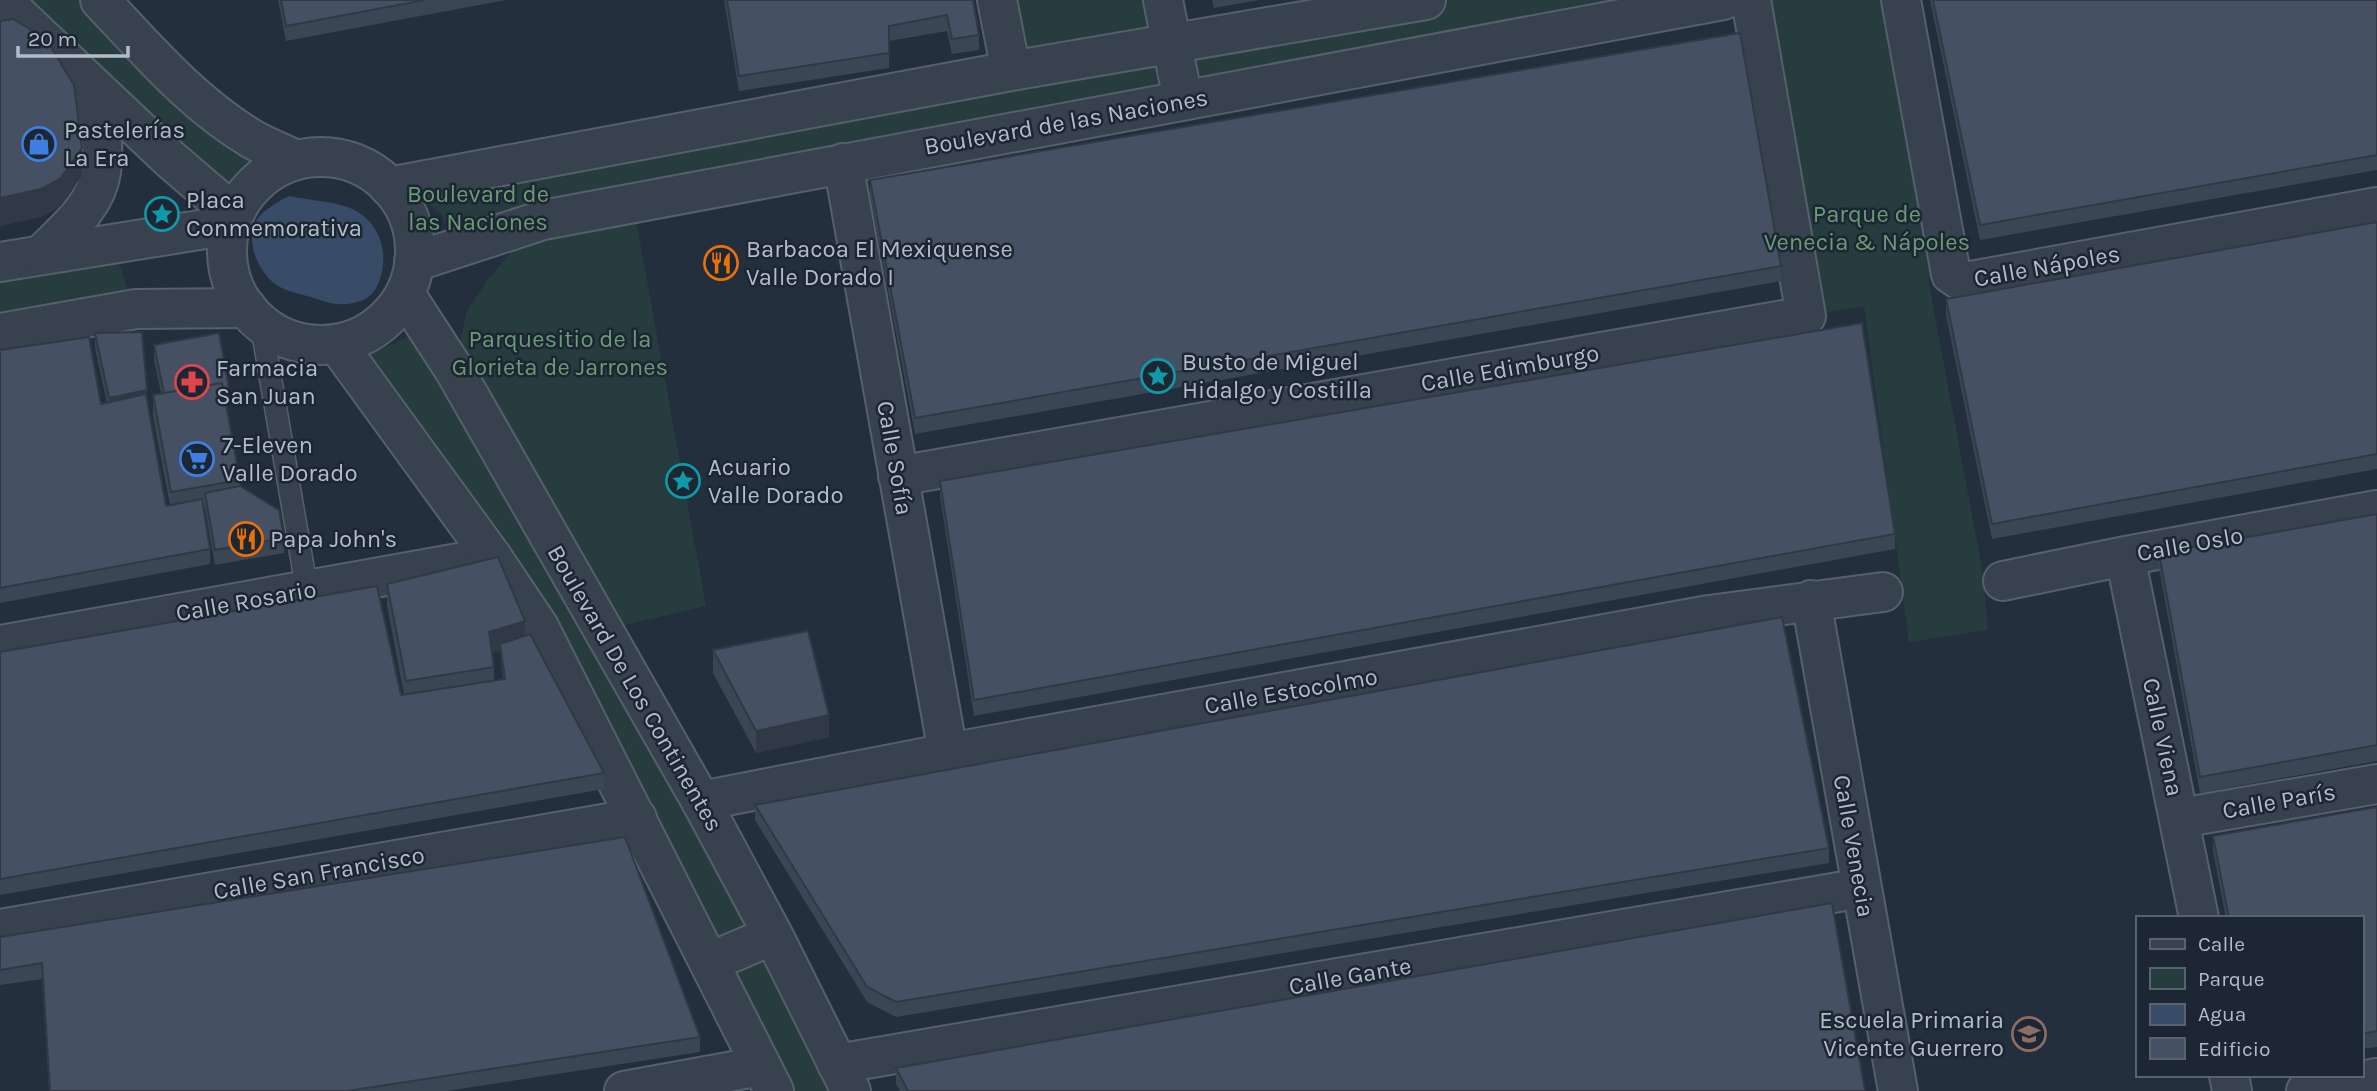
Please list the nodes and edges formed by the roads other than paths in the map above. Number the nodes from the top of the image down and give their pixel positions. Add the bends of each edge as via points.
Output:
1 (2, 0) edge
2 (100, 0) edge
3 (997, 0) edge
4 (1163, 0) edge
5 (1426, 0) edge
6 (1723, 0) edge
7 (1751, 0) edge
8 (1901, 0) edge
9 (1171, 43) junction
10 (1011, 71) junction
11 (92, 86) junction
12 (1183, 100) junction
13 (296, 160) junction
14 (842, 163) junction
15 (389, 187) junction
16 (2377, 207) edge
17 (232, 220) junction
18 (41, 255) junction
19 (0, 262) edge
20 (409, 278) junction
21 (254, 316) junction
22 (0, 333) edge
23 (337, 344) junction
24 (898, 476) junction
25 (2377, 510) edge
26 (2125, 556) junction
27 (492, 557) junction
28 (2003, 581) dead end
29 (307, 590) junction
30 (1883, 592) dead end
31 (1811, 600) junction
32 (0, 645) edge
33 (948, 753) junction
34 (2377, 784) edge
35 (701, 801) junction
36 (637, 818) junction
37 (2180, 818) junction
38 (1862, 888) junction
39 (2199, 916) edge
40 (0, 929) edge
41 (773, 935) junction
42 (710, 962) junction
43 (844, 1078) edge
44 (2377, 1078) edge
45 (768, 1079) edge
46 (624, 1091) edge
47 (1898, 1091) edge
48 (2306, 1091) edge

1 - 11 street
2 - 13 street via 180,86 254,140
3 - 10 street
4 - 9 street
5 - 9 street
6 - 12 street, Boulevard de las Naciones
7 - 24 street, Calle Edimburgo via 1806,316
8 - 16 street, Calle Nápoles via 1951,274 1960,281
9 - 10 street
9 - 12 street
10 - 15 street
11 - 17 street
11 - 18 street via 102,144 101,174 74,223
12 - 14 street, Boulevard de las Naciones
13 - 15 street via 346,160
13 - 17 street via 259,180
14 - 20 street, Boulevard de las Naciones via 543,220
14 - 24 street, Calle Sofía
15 - 20 street via 405,209 413,235
17 - 18 street
17 - 21 street via 227,254 233,283
18 - 19 street
20 - 23 street via 388,317 364,334
20 - 35 street, Boulevard De Los Continentes via 455,371
21 - 22 street via 136,309
21 - 23 street via 277,334 297,342
21 - 29 lane
23 - 27 street
24 - 33 street, Calle Sofía
25 - 26 street, Calle Oslo
26 - 28 street, Calle Oslo
26 - 37 street, Calle Viena
27 - 29 street, Calle Rosario
27 - 36 street via 539,627
29 - 32 street, Calle Rosario
30 - 31 street, Calle Estocolmo
31 - 33 street, Calle Estocolmo
31 - 38 street, Calle Venecia
33 - 35 street, Calle Estocolmo
34 - 37 street, Calle París
35 - 41 street, Boulevard De Los Continentes
36 - 40 street, Calle San Francisco
36 - 42 street
37 - 39 street, Calle Viena
38 - 43 street, Calle Gante
38 - 47 street, Calle Venecia
41 - 42 street
41 - 43 street, Boulevard De Los Continentes
42 - 45 street
44 - 48 street
45 - 46 street

